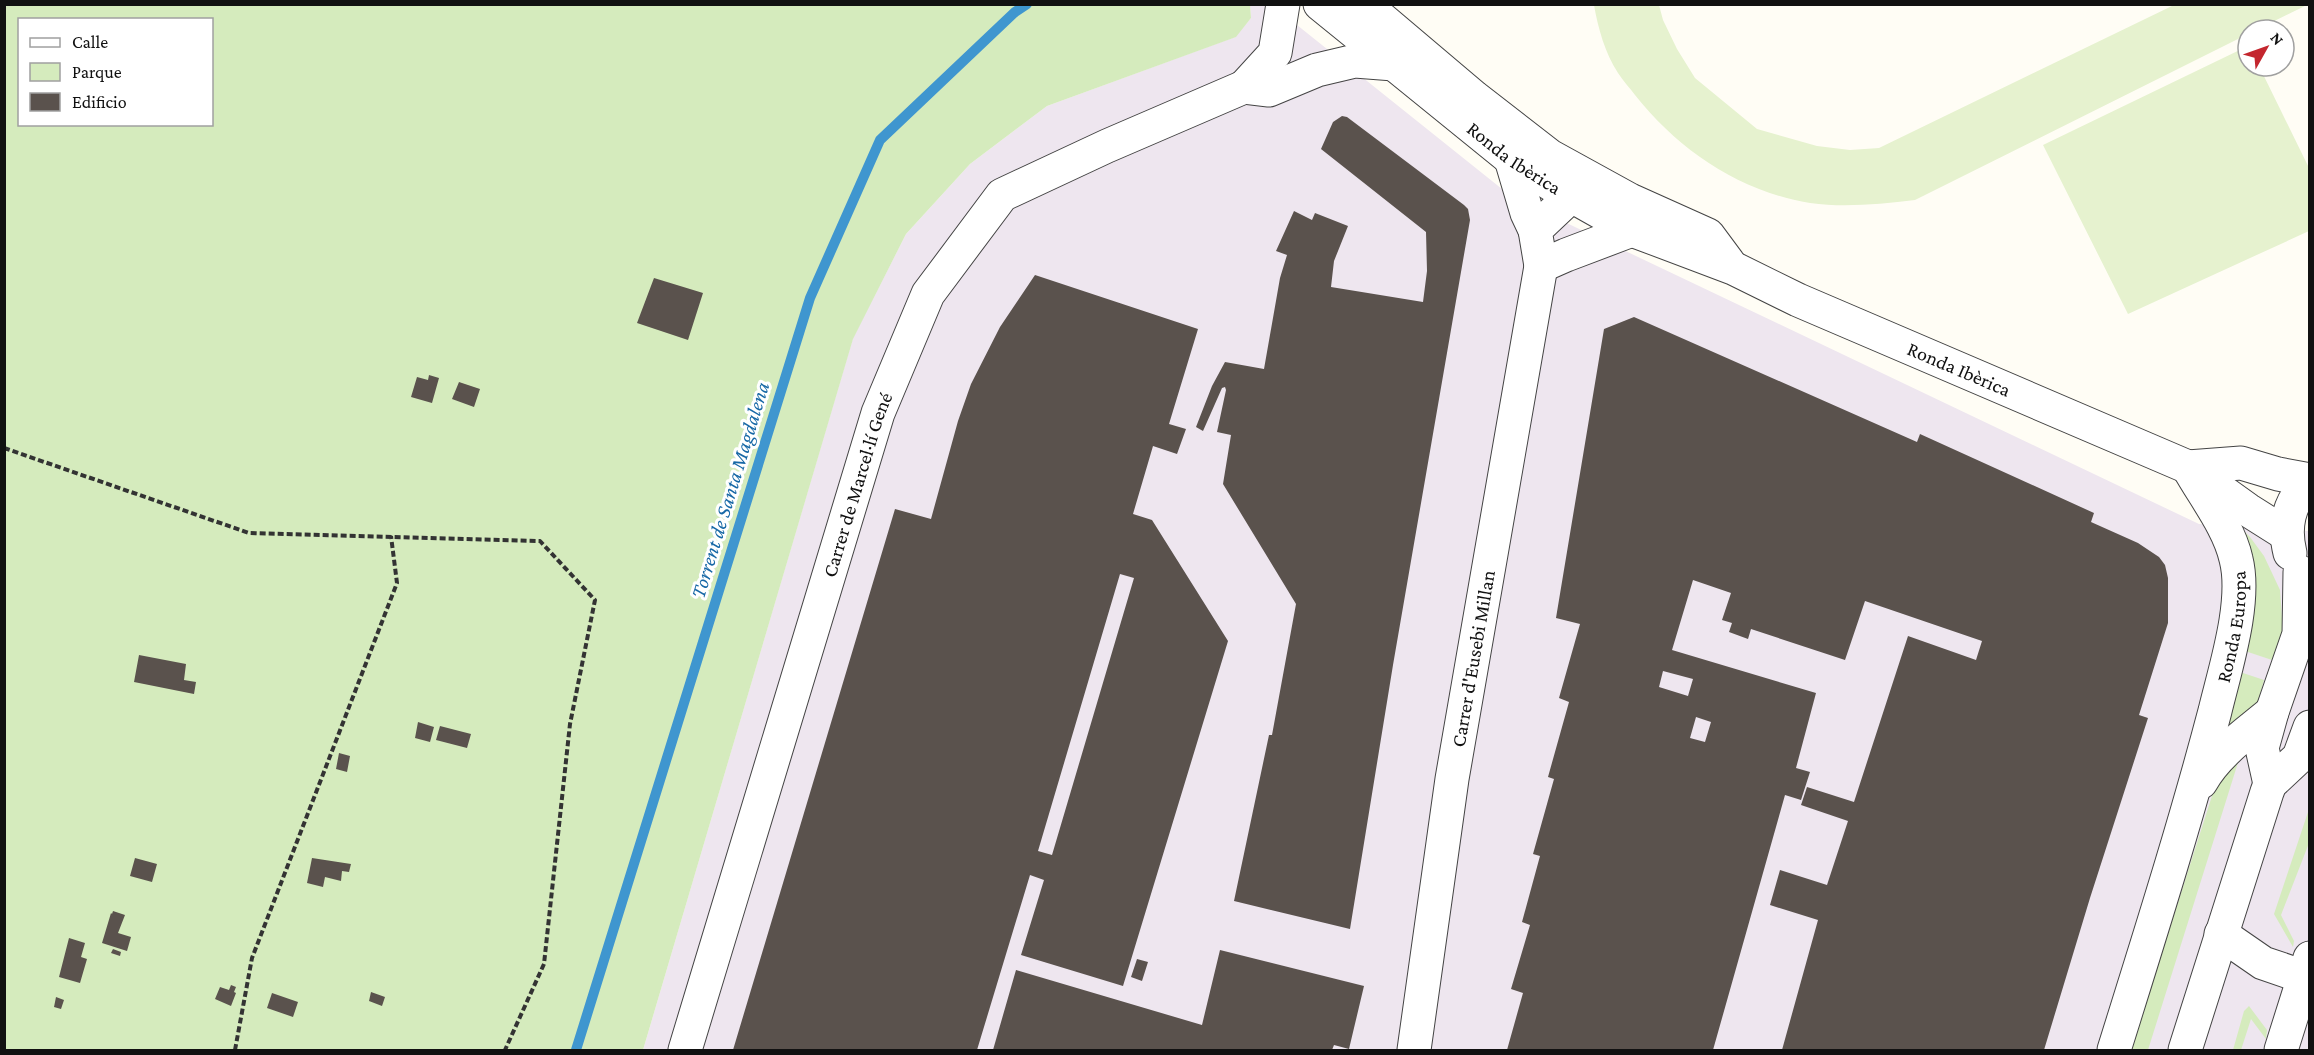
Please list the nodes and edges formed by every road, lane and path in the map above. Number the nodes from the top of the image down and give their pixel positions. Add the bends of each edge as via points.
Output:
1 (1283, 4) edge
2 (1320, 4) edge
3 (1364, 4) edge
4 (1394, 64) junction
5 (1244, 87) junction
6 (1511, 159) junction
7 (1586, 190) junction
8 (1535, 230) junction
9 (1632, 230) junction
10 (1541, 266) junction
11 (1733, 268) junction
12 (4, 448) edge
13 (2310, 458) edge
14 (2188, 467) junction
15 (2299, 478) edge
16 (2255, 515) junction
17 (2286, 534) junction
18 (391, 536) junction
19 (2303, 583) edge
20 (2272, 712) junction
21 (2306, 744) edge
22 (2270, 784) junction
23 (2193, 795) junction
24 (2221, 934) junction
25 (2307, 968) edge
26 (235, 1050) edge
27 (505, 1050) edge
28 (685, 1050) edge
29 (1414, 1050) edge
30 (2114, 1050) edge
31 (2185, 1050) edge
32 (2281, 1050) edge

1 - 5 street via 1275,53
2 - 4 street, Ronda Ibèrica
3 - 7 street, Ronda Ibèrica via 1551,156
4 - 5 street via 1355,61 1317,70 1269,90
4 - 6 street, Ronda Ibèrica
5 - 28 street, Carrer de Marcel·lí Gené via 1002,195 928,294 878,413
6 - 7 street, Ronda Ibèrica
6 - 8 street, Carrer d'Eusebi Millan
7 - 8 street
7 - 9 street, Ronda Ibèrica
7 - 11 street, Ronda Ibèrica via 1708,235
8 - 10 street, Carrer d'Eusebi Millan
9 - 10 street
9 - 11 street, Ronda Ibèrica
10 - 29 street, Carrer d'Eusebi Millan via 1452,779
11 - 14 street, Ronda Ibèrica via 1798,300
12 - 18 path via 249,533
13 - 15 street
14 - 15 street, Ronda Ibèrica via 2241,463
14 - 16 street, Ronda Ibèrica
14 - 23 street, Ronda Europa via 2227,534 2237,560 2238,605
15 - 17 street via 2300,491 2292,504
16 - 17 street, Ronda Ibèrica
16 - 19 street
17 - 19 street
18 - 26 path via 397,583 252,958
18 - 27 path via 540,541 595,600 570,724 544,964
19 - 20 street, Ronda Europa via 2299,634
20 - 22 street, Ronda Europa via 2262,748
20 - 23 street, Ronda Europa via 2208,769
21 - 22 street
22 - 24 street
23 - 30 street, Ronda Europa
24 - 25 street via 2263,963
24 - 31 street
25 - 32 street

